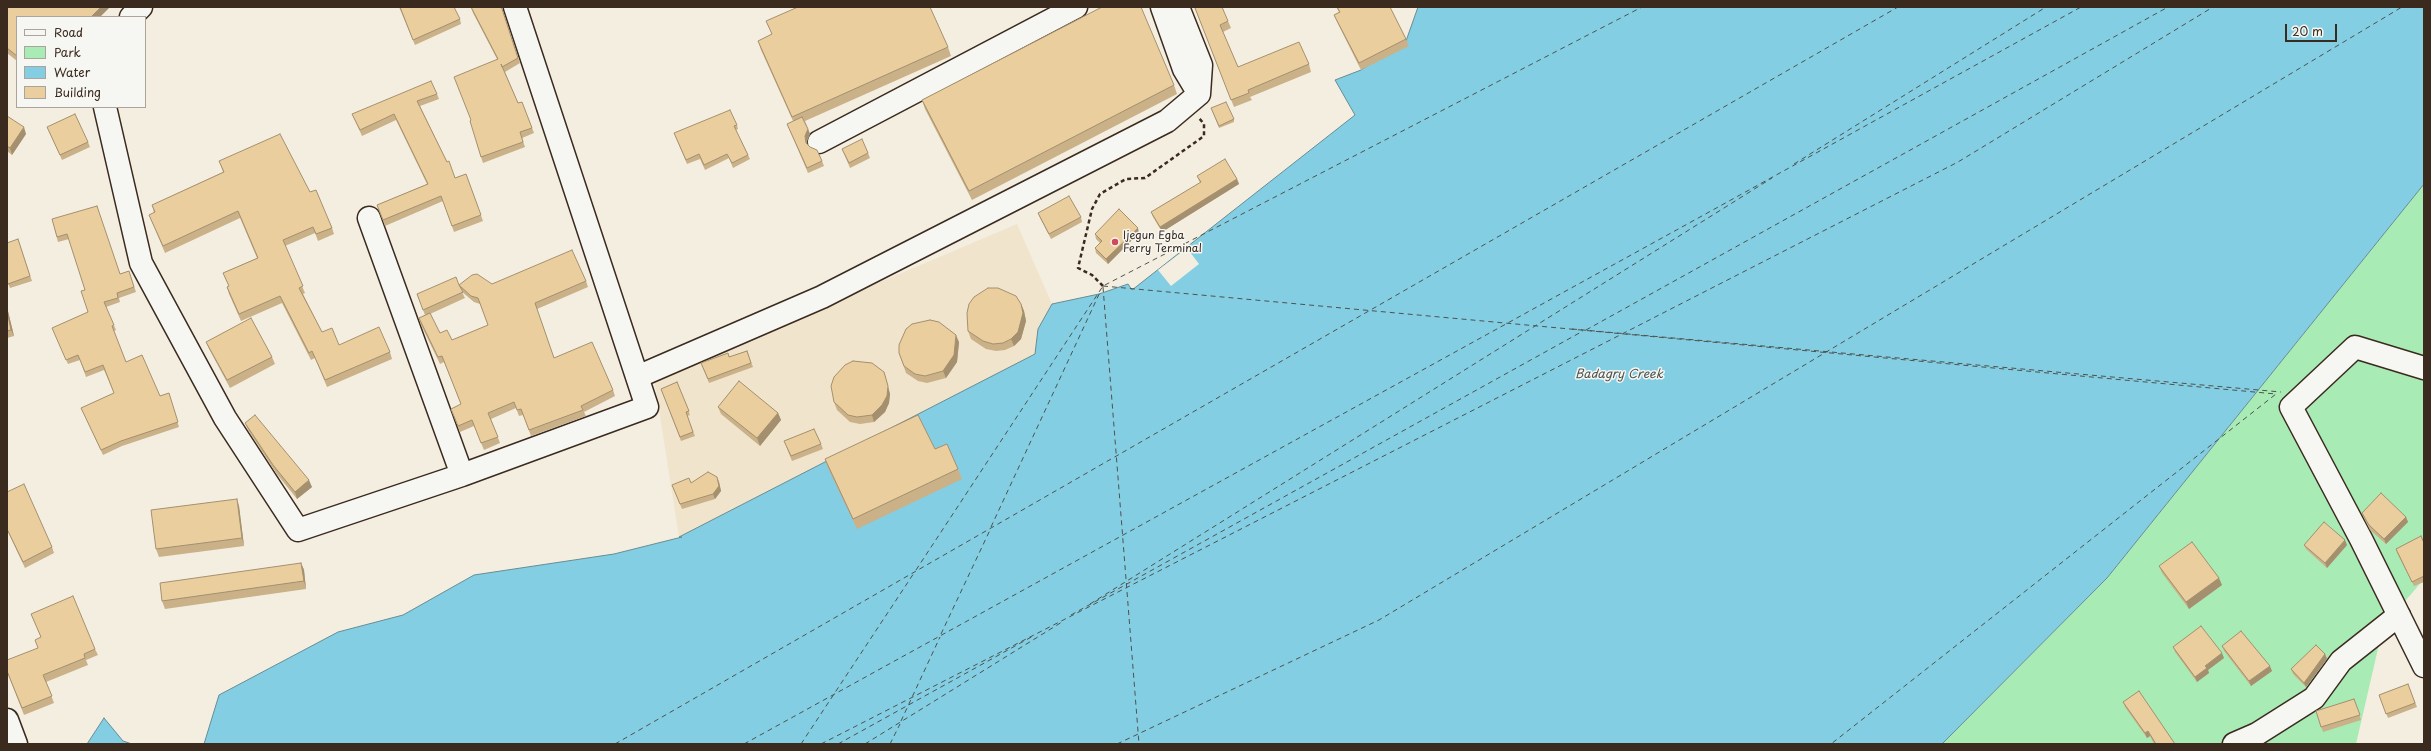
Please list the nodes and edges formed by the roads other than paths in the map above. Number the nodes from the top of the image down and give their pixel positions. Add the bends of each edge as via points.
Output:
1 (141, 7) edge
2 (515, 7) edge
3 (1076, 7) edge
4 (1162, 7) edge
5 (1178, 7) edge
6 (133, 16) edge
7 (1194, 98) junction
8 (105, 108) edge
9 (819, 142) dead end
10 (369, 218) dead end
11 (2424, 368) edge
12 (637, 377) junction
13 (462, 475) junction
14 (2399, 615) junction
15 (2424, 666) edge
16 (7, 720) edge
17 (16, 744) edge
18 (2234, 744) edge

1 - 6 street
2 - 12 street
3 - 9 street
4 - 7 street
5 - 7 street via 1201,65
7 - 12 street via 1167,121 822,297
8 - 13 street via 141,263 226,418 298,530
10 - 13 street
11 - 14 street via 2356,348 2291,407
12 - 13 street via 647,407
14 - 15 street
14 - 18 street via 2341,661 2314,698 2257,734
16 - 17 street

